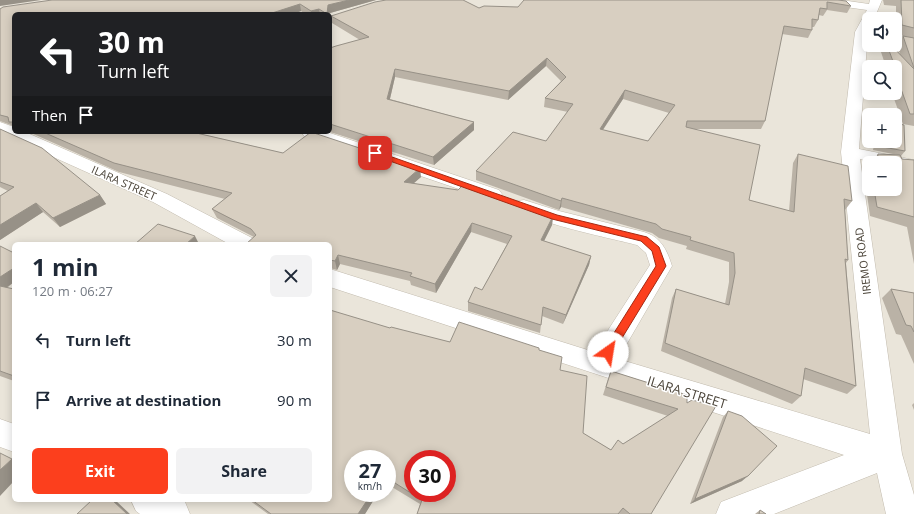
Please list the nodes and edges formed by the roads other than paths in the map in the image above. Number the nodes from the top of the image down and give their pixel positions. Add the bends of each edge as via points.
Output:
1 (817, 0) edge
2 (875, 4) edge
3 (902, 40) edge
4 (914, 43) edge
5 (863, 52) edge
6 (0, 127) edge
7 (12, 132) edge
8 (16, 134) edge
9 (316, 134) edge
10 (850, 152) junction
11 (914, 165) edge
12 (242, 242) edge
13 (332, 279) edge
14 (600, 365) junction
15 (0, 433) edge
16 (12, 437) edge
17 (887, 454) junction
18 (151, 502) edge
19 (173, 514) edge
20 (733, 514) edge
21 (903, 514) edge

1 - 2 street, IREMO ROAD
3 - 4 street
5 - 10 street, IREMO ROAD
6 - 7 street, ILARA STREET
8 - 12 street, ILARA STREET via 160,198
9 - 14 street via 554,217 644,239 656,250 661,266
10 - 11 street
10 - 17 street, IREMO ROAD
13 - 14 street, ILARA STREET
14 - 17 street, ILARA STREET
15 - 16 street
17 - 20 street
17 - 21 street, IREMO ROAD
18 - 19 street

